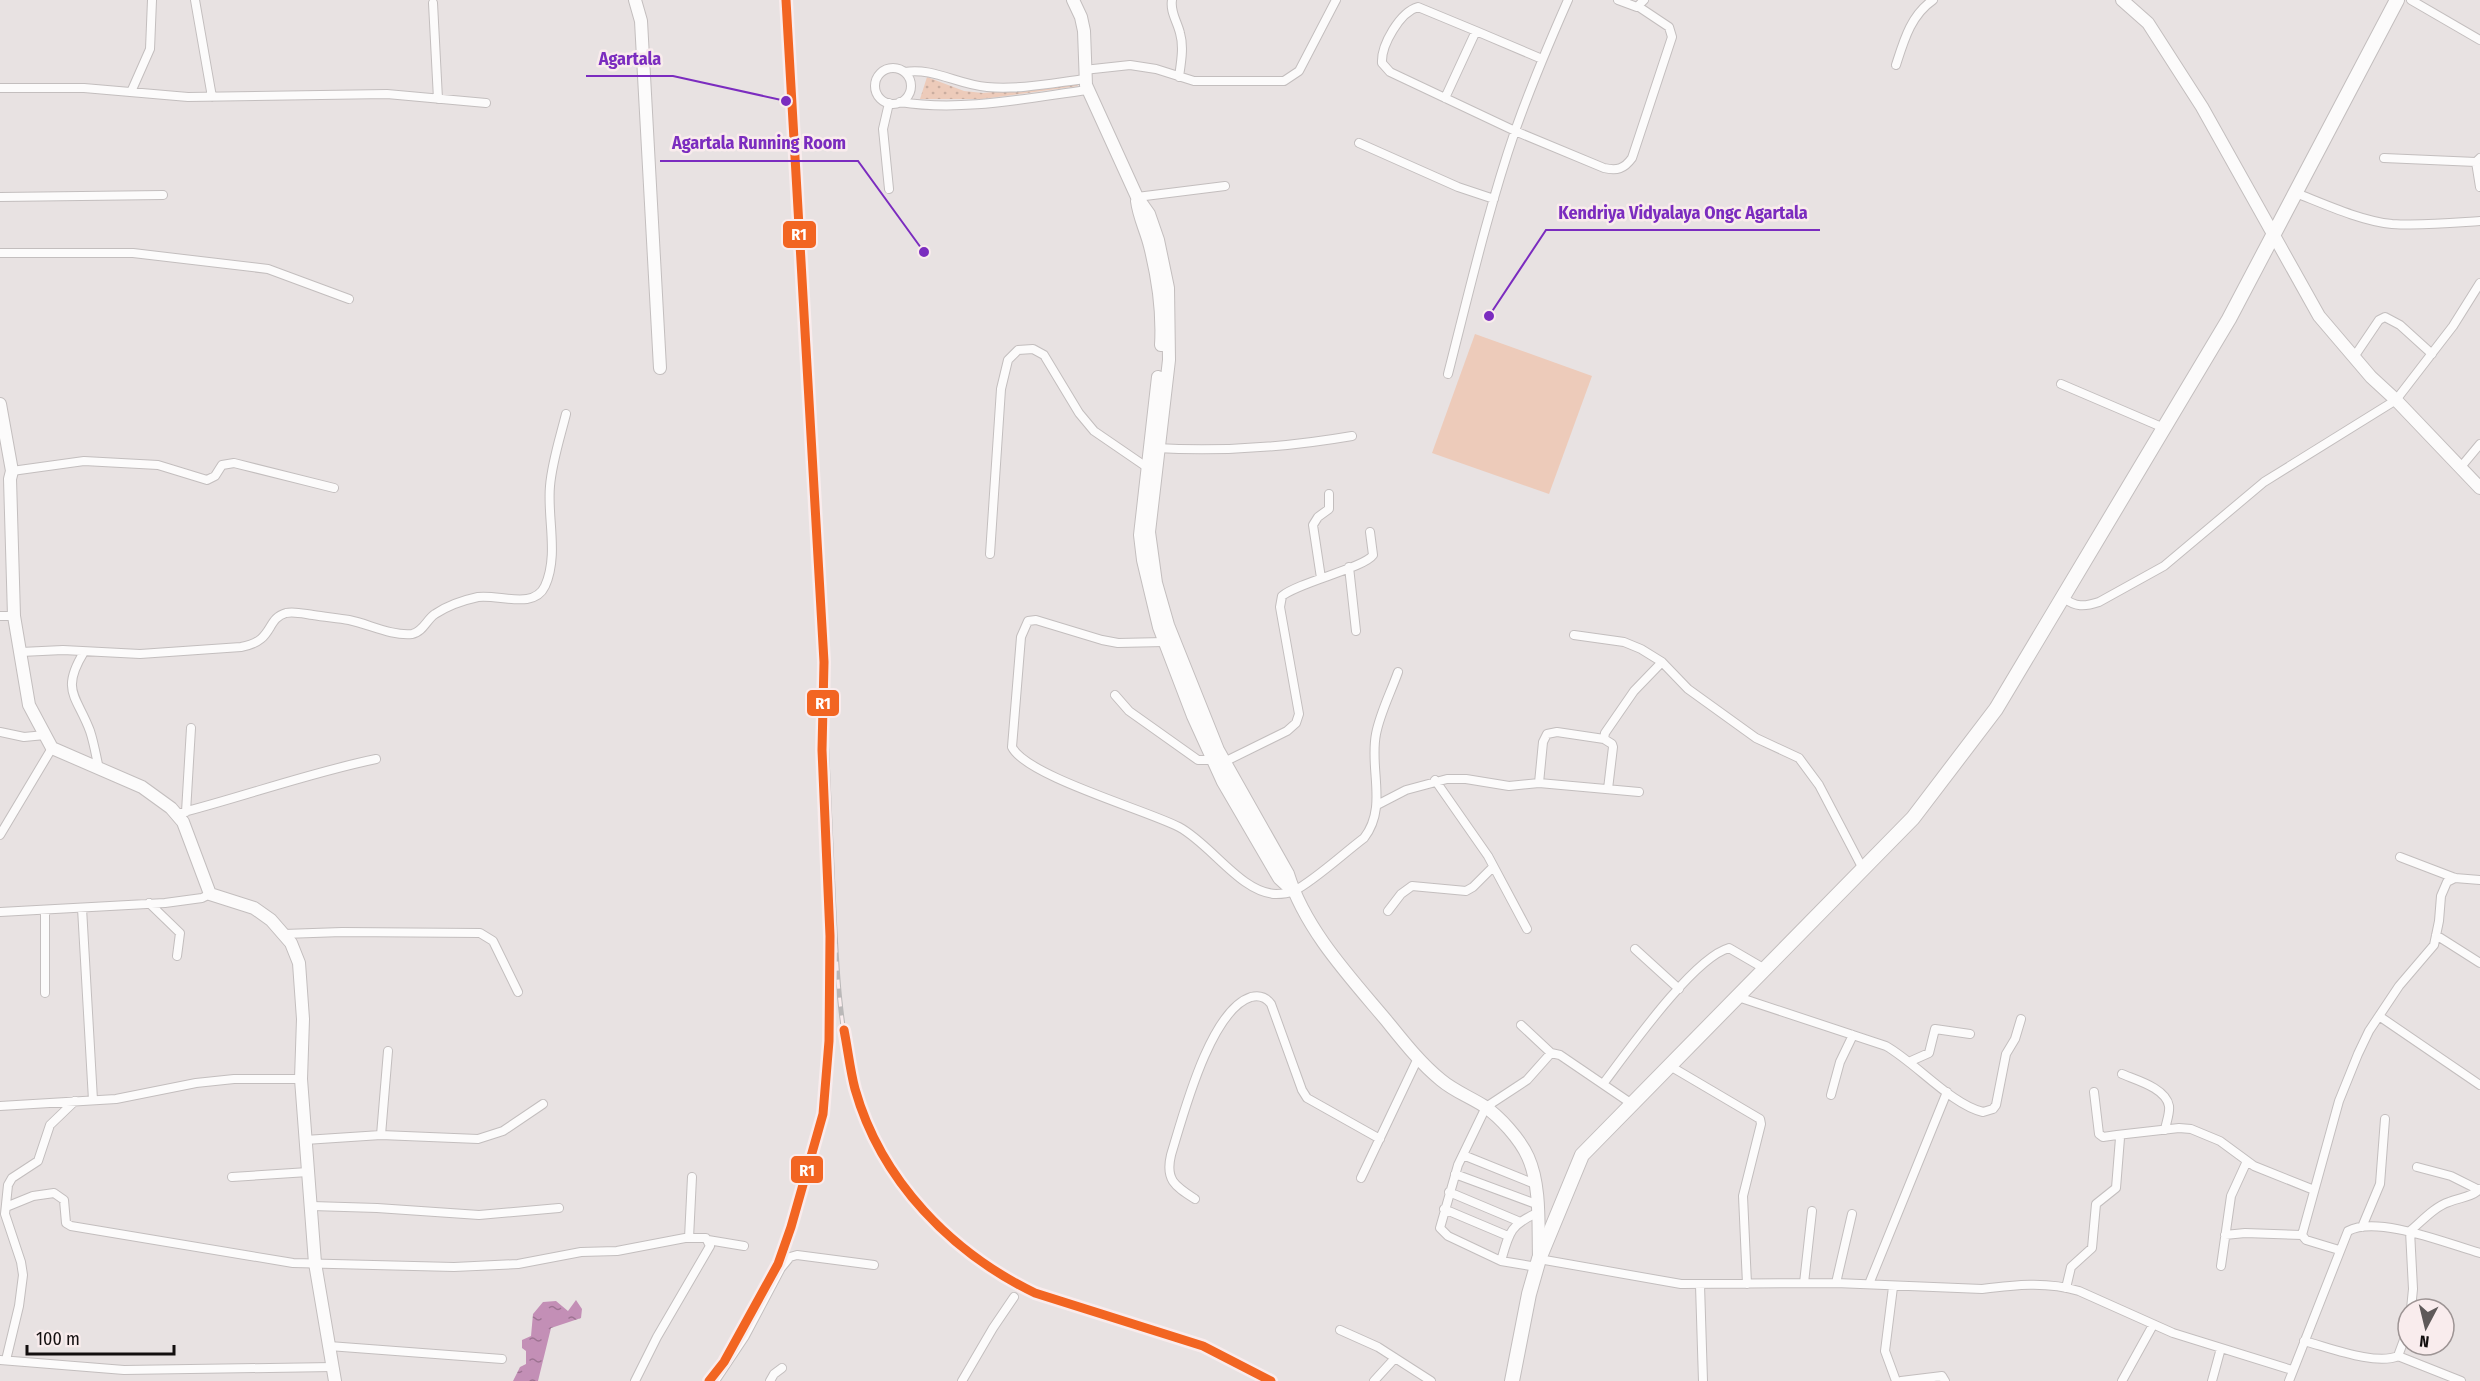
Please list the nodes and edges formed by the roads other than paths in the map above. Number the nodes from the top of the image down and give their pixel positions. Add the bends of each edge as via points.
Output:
1 (152, 0) edge
2 (195, 0) edge
3 (635, 0) edge
4 (1073, 0) edge
5 (1172, 0) edge
6 (1336, 0) edge
7 (1568, 0) edge
8 (1618, 0) edge
9 (1933, 0) edge
10 (2122, 0) edge
11 (2397, 0) edge
12 (2411, 0) edge
13 (433, 3) dead end
14 (1641, 3) edge
15 (1476, 31) junction
16 (2480, 40) edge
17 (1542, 59) junction
18 (1896, 65) dead end
19 (905, 72) junction
20 (1179, 76) junction
21 (1086, 80) junction
22 (0, 88) edge
23 (131, 92) junction
24 (212, 97) junction
25 (1445, 98) junction
26 (438, 99) junction
27 (900, 102) junction
28 (486, 103) dead end
29 (889, 103) junction
30 (1515, 131) junction
31 (1359, 143) dead end
32 (2384, 158) dead end
33 (2478, 160) edge
34 (1225, 186) dead end
35 (2480, 188) edge
36 (889, 189) dead end
37 (2295, 193) junction
38 (163, 195) dead end
39 (1137, 196) junction
40 (0, 197) edge
41 (1494, 200) junction
42 (2480, 221) edge
43 (2273, 236) junction
44 (0, 253) edge
45 (2479, 285) edge
46 (349, 299) dead end
47 (2432, 354) junction
48 (2354, 357) junction
49 (660, 368) dead end
50 (1448, 374) dead end
51 (2061, 384) dead end
52 (2396, 400) junction
53 (0, 404) edge
54 (566, 414) dead end
55 (2164, 428) junction
56 (1352, 436) dead end
57 (2480, 444) edge
58 (1154, 448) junction
59 (1148, 468) junction
60 (2460, 468) junction
61 (12, 471) junction
62 (334, 488) dead end
63 (2480, 489) edge
64 (1329, 494) dead end
65 (1370, 532) dead end
66 (990, 554) dead end
67 (1349, 567) junction
68 (1321, 578) junction
69 (2063, 598) junction
70 (0, 616) edge
71 (14, 616) junction
72 (1164, 626) junction
73 (1356, 631) dead end
74 (1574, 635) dead end
75 (1164, 642) junction
76 (21, 652) junction
77 (84, 652) junction
78 (1662, 662) junction
79 (1398, 672) dead end
80 (1115, 695) dead end
81 (191, 729) dead end
82 (0, 732) edge
83 (45, 735) junction
84 (1604, 739) junction
85 (52, 748) junction
86 (1215, 756) junction
87 (376, 759) dead end
88 (99, 769) junction
89 (1435, 780) junction
90 (1539, 783) junction
91 (1608, 789) junction
92 (1639, 792) dead end
93 (1377, 805) junction
94 (181, 813) junction
95 (0, 835) edge
96 (2400, 857) dead end
97 (1493, 867) junction
98 (1863, 869) junction
99 (2455, 878) junction
100 (2480, 880) edge
101 (1293, 891) junction
102 (210, 894) junction
103 (149, 903) junction
104 (82, 909) junction
105 (45, 910) junction
106 (1388, 911) dead end
107 (0, 912) edge
108 (1527, 929) dead end
109 (284, 934) junction
110 (2436, 935) junction
111 (1635, 949) dead end
112 (177, 956) dead end
113 (2480, 963) edge
114 (1765, 969) junction
115 (1679, 989) junction
116 (518, 992) dead end
117 (45, 993) dead end
118 (1738, 997) junction
119 (2379, 1016) junction
120 (2021, 1019) dead end
121 (1521, 1025) dead end
122 (1970, 1034) dead end
123 (1853, 1035) junction
124 (388, 1051) dead end
125 (1551, 1053) junction
126 (1418, 1058) junction
127 (1911, 1061) junction
128 (1670, 1066) junction
129 (2122, 1074) dead end
130 (301, 1079) junction
131 (1603, 1084) junction
132 (2480, 1085) edge
133 (1947, 1092) junction
134 (2094, 1092) dead end
135 (1831, 1095) dead end
136 (93, 1100) junction
137 (75, 1101) junction
138 (543, 1104) dead end
139 (1632, 1104) junction
140 (0, 1106) edge
141 (1486, 1107) junction
142 (2385, 1119) dead end
143 (2165, 1130) junction
144 (381, 1135) junction
145 (2117, 1136) junction
146 (1380, 1139) junction
147 (305, 1140) junction
148 (1462, 1155) junction
149 (2247, 1161) junction
150 (2417, 1167) dead end
151 (308, 1172) junction
152 (1455, 1174) junction
153 (232, 1177) dead end
154 (692, 1177) dead end
155 (1361, 1178) dead end
156 (1535, 1184) junction
157 (2314, 1190) junction
158 (1449, 1192) junction
159 (2478, 1195) edge
160 (1195, 1199) dead end
161 (312, 1206) junction
162 (6, 1207) junction
163 (559, 1208) dead end
164 (1536, 1208) junction
165 (1444, 1209) junction
166 (1812, 1210) dead end
167 (1852, 1214) dead end
168 (1518, 1221) junction
169 (2362, 1227) junction
170 (2410, 1231) junction
171 (2225, 1235) junction
172 (2302, 1235) junction
173 (1508, 1236) junction
174 (689, 1238) junction
175 (708, 1240) junction
176 (744, 1246) dead end
177 (2339, 1250) junction
178 (2480, 1253) edge
179 (1501, 1261) junction
180 (315, 1263) junction
181 (1538, 1263) junction
182 (874, 1265) dead end
183 (2221, 1266) dead end
184 (1804, 1283) junction
185 (1836, 1283) junction
186 (1747, 1284) junction
187 (1869, 1284) junction
188 (1700, 1285) junction
189 (1893, 1287) junction
190 (2066, 1288) junction
191 (1014, 1297) dead end
192 (2412, 1297) edge
193 (2153, 1325) junction
194 (1340, 1330) dead end
195 (2304, 1341) junction
196 (329, 1346) junction
197 (2221, 1348) junction
198 (2396, 1357) edge
199 (2401, 1357) edge
200 (1395, 1358) junction
201 (502, 1359) dead end
202 (3, 1360) edge
203 (333, 1367) junction
204 (782, 1368) dead end
205 (2292, 1370) junction
206 (335, 1381) edge
207 (635, 1381) edge
208 (715, 1381) edge
209 (770, 1381) edge
210 (963, 1381) edge
211 (1374, 1381) edge
212 (1431, 1381) edge
213 (1512, 1381) edge
214 (1703, 1381) edge
215 (1896, 1381) edge
216 (1901, 1381) edge
217 (1945, 1381) edge
218 (2122, 1381) edge
219 (2212, 1381) edge
220 (2289, 1381) edge
221 (2461, 1381) edge

1 - 23 street via 150,49
2 - 24 street
3 - 49 street via 641,21
4 - 21 street via 1084,31
5 - 20 street via 1182,49
6 - 20 street via 1292,78 1277,82 1205,82
7 - 17 street
8 - 14 street via 1633,7
9 - 18 street via 1923,7 1906,33
10 - 43 street via 2148,23 2202,107
11 - 37 main road
12 - 16 street
13 - 26 street
14 - 30 street via 1669,27 1672,37 1627,165 1604,168
15 - 17 street
15 - 25 street
15 - 25 street via 1412,8 1383,49 1385,68
17 - 30 street
19 - 21 street via 928,72 988,87
19 - 27 street via 911,88
19 - 29 street via 889,69 879,75 879,96
20 - 21 street via 1130,65
21 - 27 street via 969,105
21 - 39 street
22 - 23 street
23 - 24 street
24 - 26 street via 387,94
25 - 30 street
26 - 28 street
27 - 29 street
29 - 36 street via 883,129
30 - 41 street
31 - 41 street
32 - 33 street
33 - 35 street
34 - 39 street
37 - 42 street via 2390,224
37 - 43 main road
38 - 40 street
39 - 58 street via 1149,214 1158,240 1168,288 1169,348
41 - 50 street
43 - 48 street via 2319,316
43 - 55 main road via 2229,320
44 - 46 street via 133,253 268,269
45 - 47 street
47 - 48 street via 2385,316
47 - 52 street
48 - 52 street
51 - 55 street
52 - 60 street
52 - 69 street via 2264,482 2164,566 2090,606 2079,607
53 - 61 street
54 - 77 street via 550,485 551,570 540,594 534,597 478,597 434,615 414,634 350,620 285,613 271,625 264,639 252,645 140,654
55 - 69 main road
56 - 58 street via 1284,446
57 - 60 street
58 - 59 street
58 - 72 street via 1150,546
59 - 66 street via 1094,431 1044,355 1034,349 1018,350 1008,360 1001,389
59 - 72 street via 1141,547
60 - 63 street
61 - 62 street via 84,461 158,465 207,480 222,465 234,463
61 - 71 street
64 - 68 street via 1329,509 1313,525
65 - 67 street via 1373,555 1368,561
67 - 68 street
67 - 73 street
68 - 86 street via 1286,593 1280,602 1299,714 1296,723 1287,731
69 - 98 main road via 1996,709 1913,818
70 - 71 street
71 - 76 street
72 - 75 street
72 - 86 street
74 - 78 street via 1624,642
75 - 86 street
75 - 101 street via 1118,643 1028,621 1020,648 1012,735 1015,754 1071,784 1181,828 1257,889 1272,894
76 - 77 street
76 - 83 street via 29,705
77 - 88 street via 75,668 72,696 90,732
78 - 84 street via 1626,701
78 - 98 street via 1688,689 1756,738 1792,754 1806,765
79 - 93 street via 1376,735
80 - 86 street via 1129,711 1198,760
81 - 94 street
82 - 83 street via 24,737
83 - 85 street
84 - 90 street via 1547,734
84 - 91 street via 1613,747
85 - 88 street
85 - 95 street
86 - 101 street via 1288,874
87 - 94 street via 308,774
88 - 94 street via 142,787
89 - 90 street via 1457,778 1509,786
89 - 93 street
89 - 97 street
90 - 91 street
91 - 92 street
93 - 101 street via 1375,820 1364,838
94 - 102 street
96 - 99 street
97 - 106 street via 1466,891 1412,885
97 - 108 street
98 - 114 main road
99 - 100 street
99 - 110 street via 2447,882 2441,896
101 - 126 street via 1332,953
102 - 103 street
102 - 109 street via 254,908
103 - 104 street
103 - 112 street via 180,933
104 - 105 street
104 - 136 street
105 - 107 street
105 - 117 street
109 - 116 street via 480,933 493,941
109 - 130 street via 299,963 303,1019
110 - 113 street
110 - 119 street via 2430,952 2399,986
111 - 115 street
114 - 115 street via 1727,947 1709,958
114 - 118 main road
115 - 131 street
118 - 123 street
118 - 128 main road
119 - 132 street
119 - 157 street via 2339,1101
120 - 133 street via 2006,1054 1993,1109 1979,1111
121 - 125 street
122 - 127 street via 1935,1029 1929,1053
123 - 127 street via 1886,1046
123 - 135 street
124 - 144 street
125 - 131 street
125 - 141 street via 1527,1080
126 - 141 street via 1442,1081
126 - 146 street
127 - 133 street
128 - 139 main road
128 - 186 street via 1760,1119 1743,1196
129 - 143 street via 2157,1090 2167,1099
130 - 136 street via 214,1081
130 - 147 street
131 - 139 street
133 - 187 street
134 - 145 street via 2099,1134 2106,1138
136 - 137 street
137 - 140 street
137 - 162 street via 50,1125 38,1161 10,1181
138 - 144 street via 503,1131 478,1139
139 - 181 main road via 1582,1155
141 - 148 street
141 - 156 street via 1522,1146
142 - 169 street via 2380,1184
143 - 145 street
143 - 149 street via 2179,1128 2204,1133
144 - 147 street
145 - 190 street via 2121,1143 2116,1188 2096,1204 2092,1248 2071,1267
146 - 155 street
146 - 160 street via 1307,1098 1268,999 1244,999 1215,1030 1171,1155 1172,1180
147 - 151 street
148 - 152 street
148 - 156 street
149 - 157 street
149 - 171 street via 2230,1196
150 - 159 street via 2460,1179
151 - 153 street
151 - 161 street
152 - 158 street
152 - 164 street
154 - 174 street
156 - 164 street
157 - 172 street
158 - 165 street
158 - 168 street
159 - 170 street via 2448,1202
161 - 163 street via 479,1215
161 - 180 street
162 - 180 street via 54,1193 64,1200 66,1223 71,1226 282,1262
162 - 202 street via 23,1275 19,1306
164 - 168 street
164 - 181 street
165 - 173 street
165 - 179 street via 1441,1231
166 - 184 street
167 - 185 street
168 - 173 street
169 - 170 street
169 - 177 street via 2346,1233
170 - 178 street
170 - 192 street
171 - 172 street
171 - 183 street
172 - 177 street via 2306,1240
173 - 179 street
174 - 175 street
174 - 180 street via 508,1266
175 - 176 street
175 - 207 street via 710,1246
177 - 195 street
179 - 181 street
180 - 196 street
181 - 188 street
181 - 213 main road
182 - 208 street via 790,1257
184 - 185 street
184 - 186 street
185 - 187 street
186 - 188 street
187 - 189 street
188 - 214 street
189 - 190 street
189 - 215 street via 1885,1351
190 - 193 street
191 - 210 street
193 - 197 street
193 - 218 street
194 - 200 street
195 - 198 street via 2374,1359
195 - 205 street
196 - 201 street
196 - 203 street
197 - 205 street
197 - 219 street
199 - 221 street
200 - 211 street
200 - 212 street
202 - 203 street via 124,1370
203 - 206 street
204 - 209 street
205 - 220 street
216 - 217 street via 1942,1376

